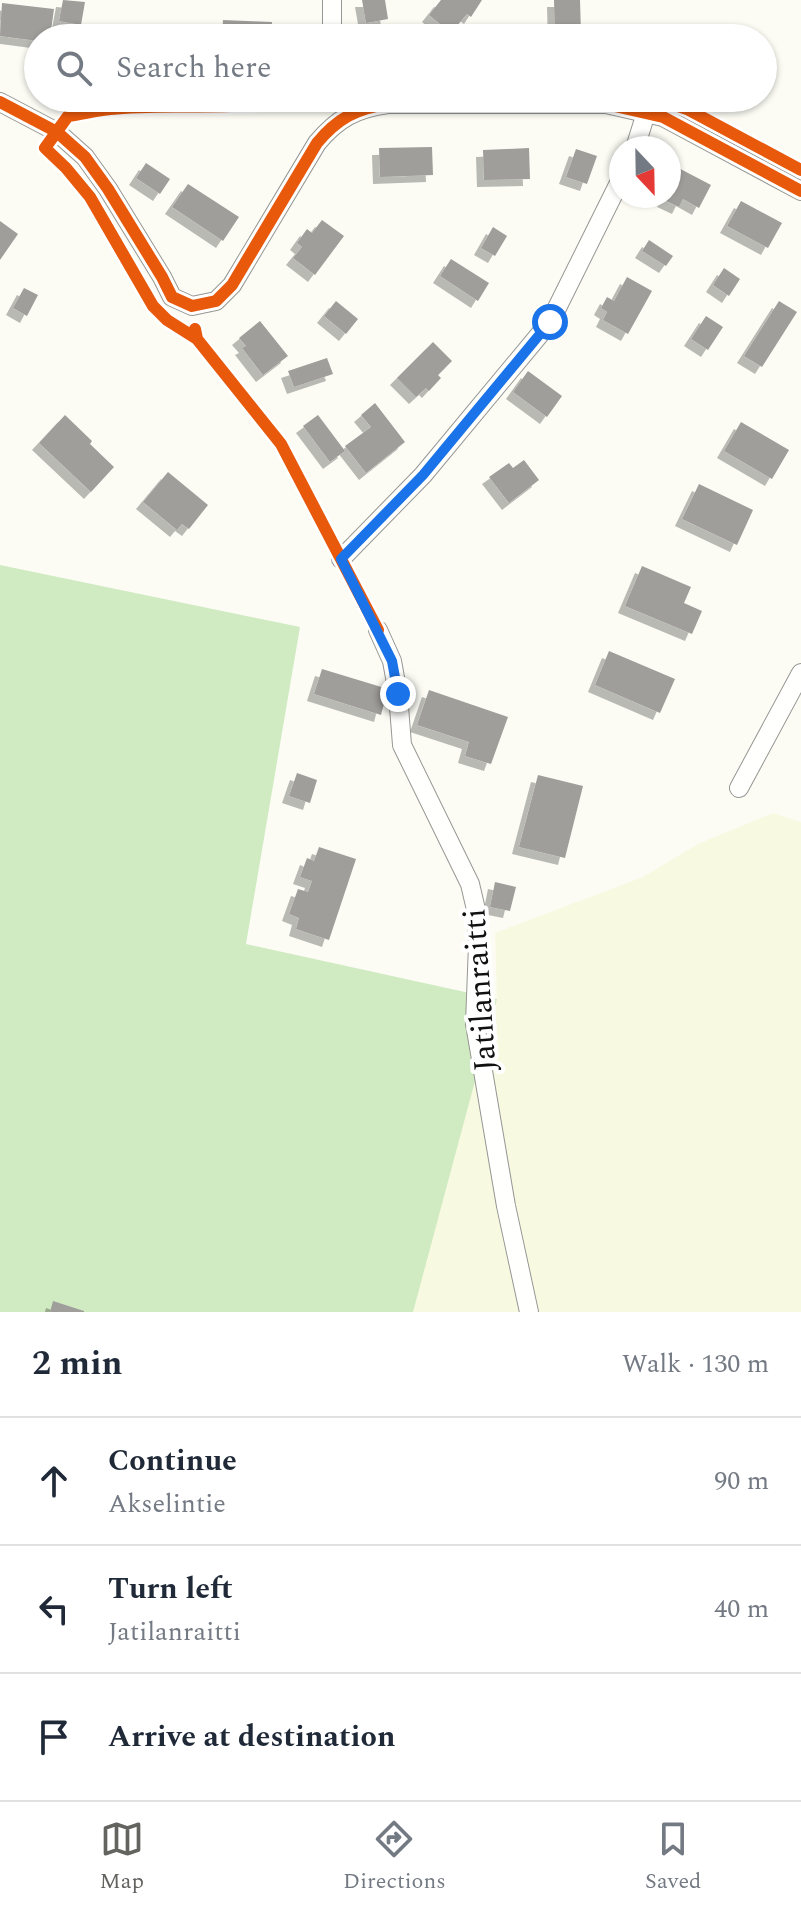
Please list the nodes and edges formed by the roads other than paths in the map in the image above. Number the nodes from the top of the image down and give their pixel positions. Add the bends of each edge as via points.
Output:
1 (332, 0) edge
2 (332, 24) edge
3 (0, 102) edge
4 (339, 112) edge
5 (642, 112) edge
6 (646, 113) junction
7 (639, 136) edge
8 (801, 191) edge
9 (609, 203) edge
10 (341, 559) dead end
11 (378, 630) dead end
12 (801, 673) edge
13 (739, 788) dead end
14 (529, 1312) edge

1 - 2 street
3 - 4 street via 57,132 85,157 172,297 192,306 216,301 232,285
5 - 6 street
6 - 7 street
6 - 8 street via 663,117
9 - 10 street via 550,322 423,475
11 - 14 street, Jatilanraitti via 392,661 402,745 470,884 477,914 475,1024
12 - 13 street

